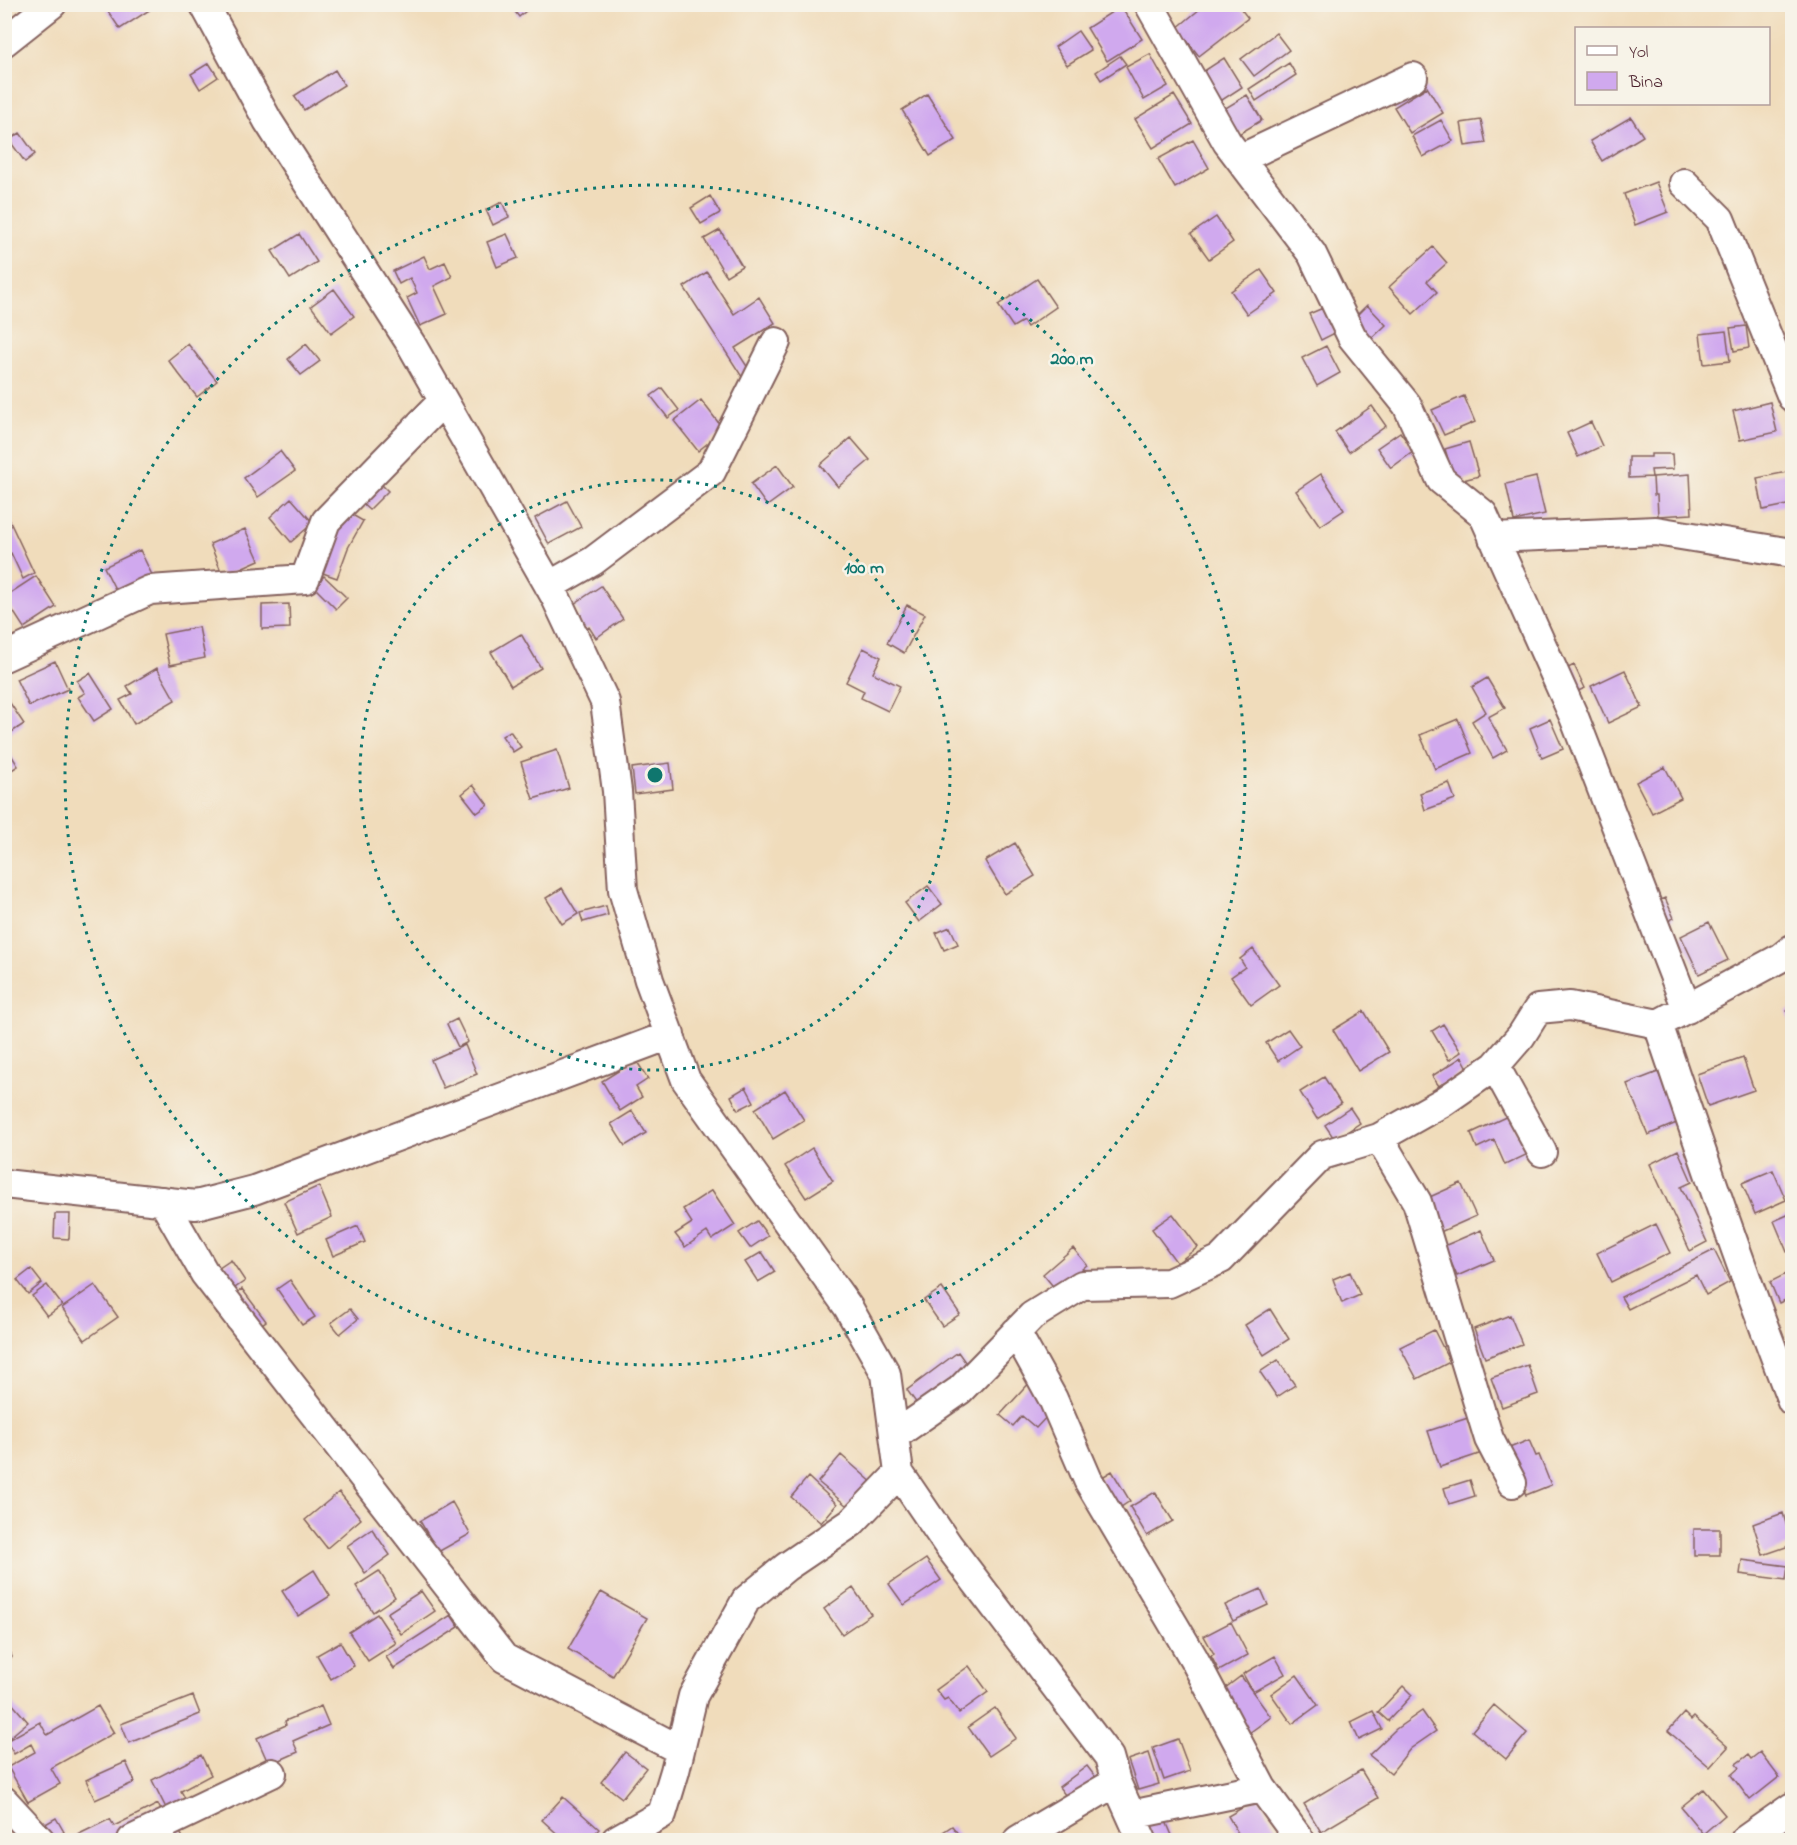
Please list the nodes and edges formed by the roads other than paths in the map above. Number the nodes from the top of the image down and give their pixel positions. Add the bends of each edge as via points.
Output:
1 (52, 4) edge
2 (204, 4) edge
3 (1149, 4) edge
4 (4, 42) edge
5 (1413, 77) dead end
6 (1240, 159) junction
7 (1684, 183) dead end
8 (776, 342) dead end
9 (1792, 398) edge
10 (443, 400) junction
11 (1493, 538) junction
12 (1792, 553) edge
13 (549, 586) junction
14 (4, 657) edge
15 (1792, 949) edge
16 (1687, 1009) junction
17 (1658, 1024) junction
18 (670, 1035) junction
19 (1495, 1066) junction
20 (1378, 1138) junction
21 (1542, 1152) dead end
22 (4, 1184) edge
23 (163, 1201) junction
24 (1016, 1332) junction
25 (1792, 1401) edge
26 (894, 1436) junction
27 (898, 1473) junction
28 (1512, 1483) dead end
29 (680, 1750) junction
30 (272, 1773) dead end
31 (1116, 1782) junction
32 (1262, 1788) junction
33 (4, 1801) edge
34 (1792, 1807) edge
35 (1137, 1828) edge
36 (1751, 1839) edge
37 (40, 1840) edge
38 (132, 1840) edge
39 (616, 1840) edge
40 (1018, 1840) edge
41 (1300, 1840) edge

1 - 4 street
2 - 10 street via 268,121
3 - 6 street
5 - 6 street
6 - 11 street via 1312,254 1352,337 1407,405 1441,480 1483,514
7 - 9 street via 1720,219
8 - 13 street via 711,472 593,561
10 - 13 street
10 - 14 street via 326,521 305,579 150,590
11 - 12 street via 1656,531
11 - 16 street via 1574,717
13 - 18 street via 605,702 617,791 623,890 649,980
15 - 16 street
16 - 17 street
17 - 19 street via 1570,1006 1539,1009
17 - 25 street
18 - 23 street via 255,1190 196,1205
18 - 26 street via 686,1080 848,1307 886,1374
19 - 20 street via 1443,1102
19 - 21 street
20 - 24 street via 1322,1155 1221,1259 1169,1283 1082,1285 1032,1316
20 - 28 street via 1417,1202 1489,1439
22 - 23 street
23 - 29 street via 205,1274 504,1658
24 - 26 street via 960,1390
24 - 32 street via 1053,1399 1088,1480 1194,1659
26 - 27 street
27 - 29 street via 851,1523 746,1600 693,1696
27 - 31 street via 1109,1757
29 - 39 street via 662,1814
30 - 38 street
31 - 35 street
31 - 40 street
32 - 35 street
32 - 41 street
33 - 37 street
34 - 36 street

